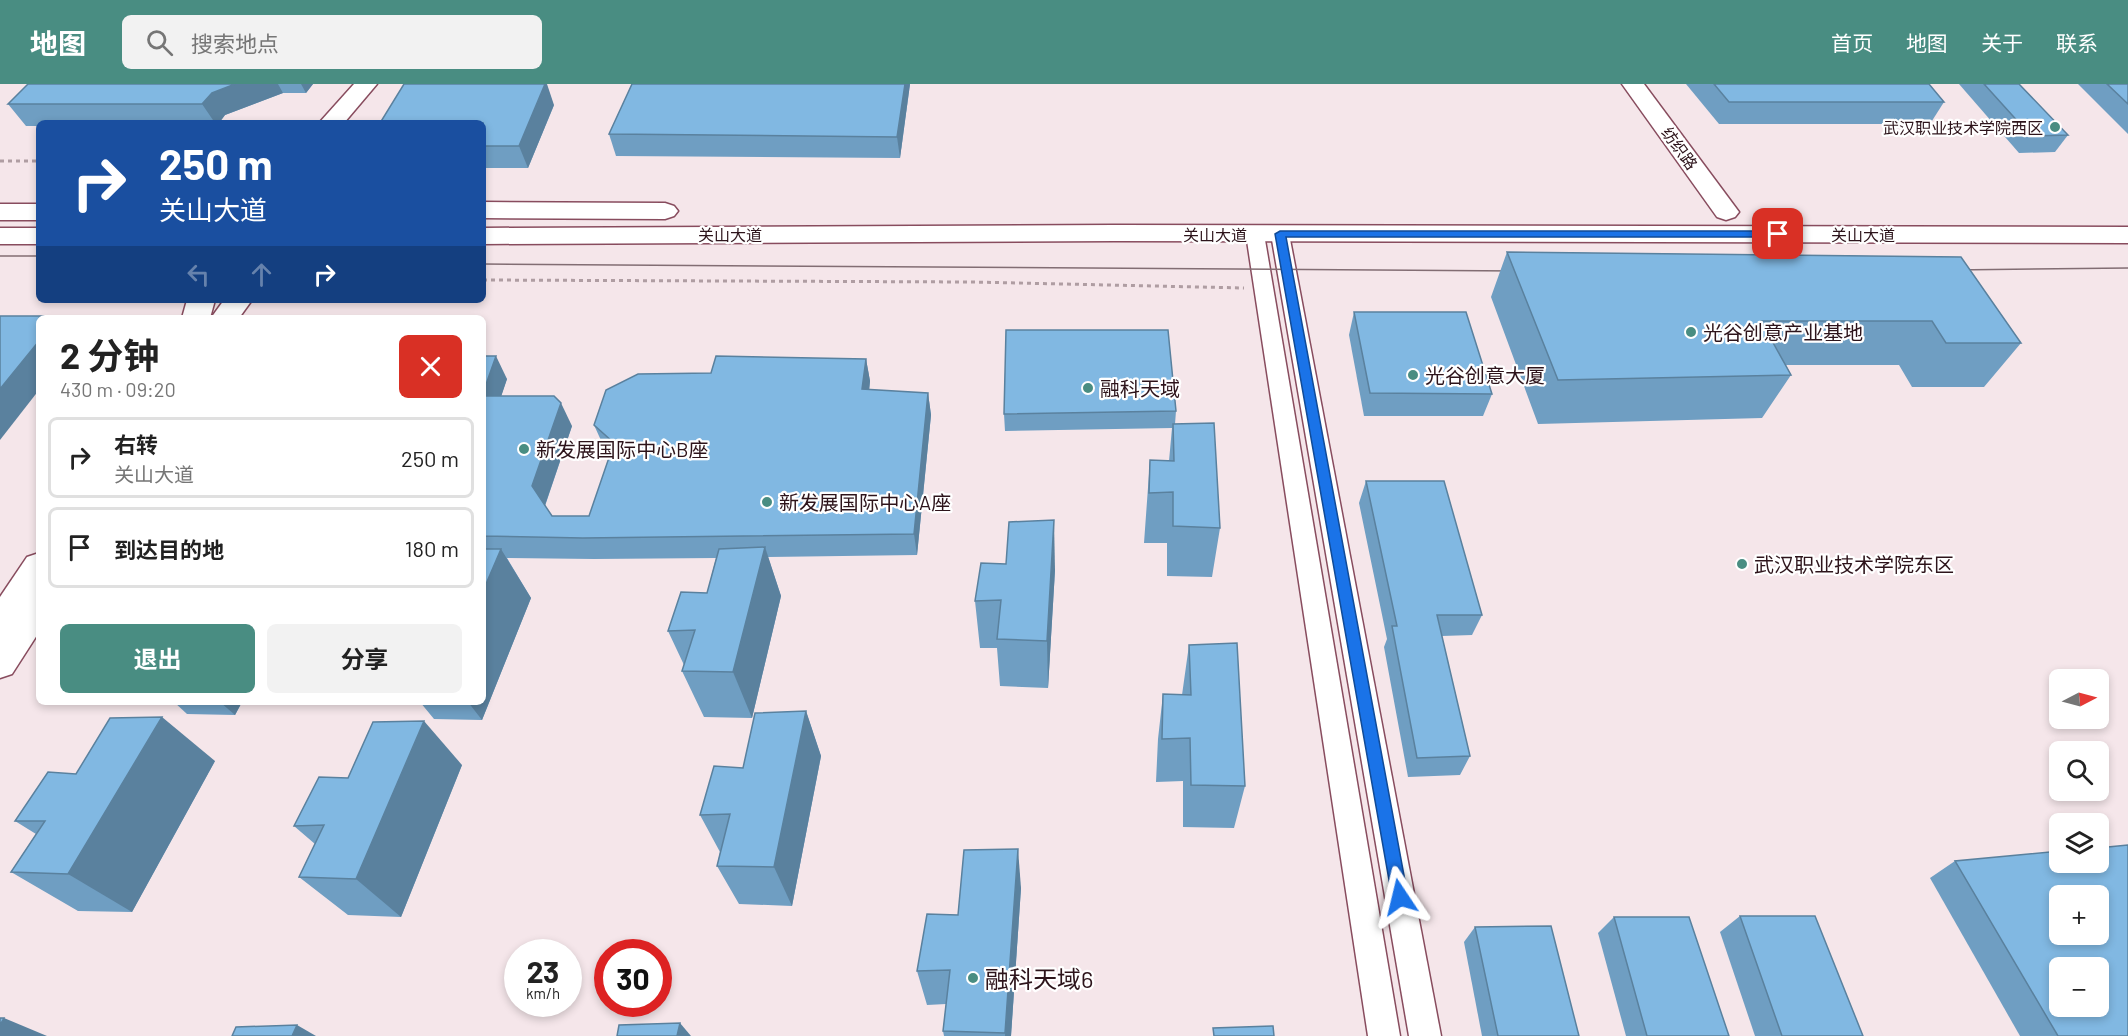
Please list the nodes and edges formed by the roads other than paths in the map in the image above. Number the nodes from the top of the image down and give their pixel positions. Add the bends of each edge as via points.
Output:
1 (366, 84) edge
2 (387, 84) edge
3 (1633, 84) edge
4 (334, 120) edge
5 (341, 120) edge
6 (363, 120) edge
7 (487, 210) edge
8 (694, 211) dead end
9 (764, 211) dead end
10 (0, 212) edge
11 (36, 212) edge
12 (1726, 212) junction
13 (2128, 213) edge
14 (1268, 234) junction
15 (0, 236) edge
16 (36, 236) edge
17 (486, 236) edge
18 (2128, 236) edge
19 (36, 571) edge
20 (36, 608) edge
21 (0, 625) edge
22 (0, 663) edge
23 (1384, 1036) edge
24 (1425, 1036) edge

1 - 4 main road
1 - 5 main road
2 - 6 main road
3 - 12 main road, 纺织路
7 - 8 main road, 关山大道
9 - 12 main road, 关山大道
10 - 11 main road
12 - 13 main road, 关山大道
14 - 17 main road, 关山大道
14 - 18 main road, 关山大道
14 - 23 street
14 - 24 street
15 - 16 main road
19 - 21 main road
20 - 22 main road

